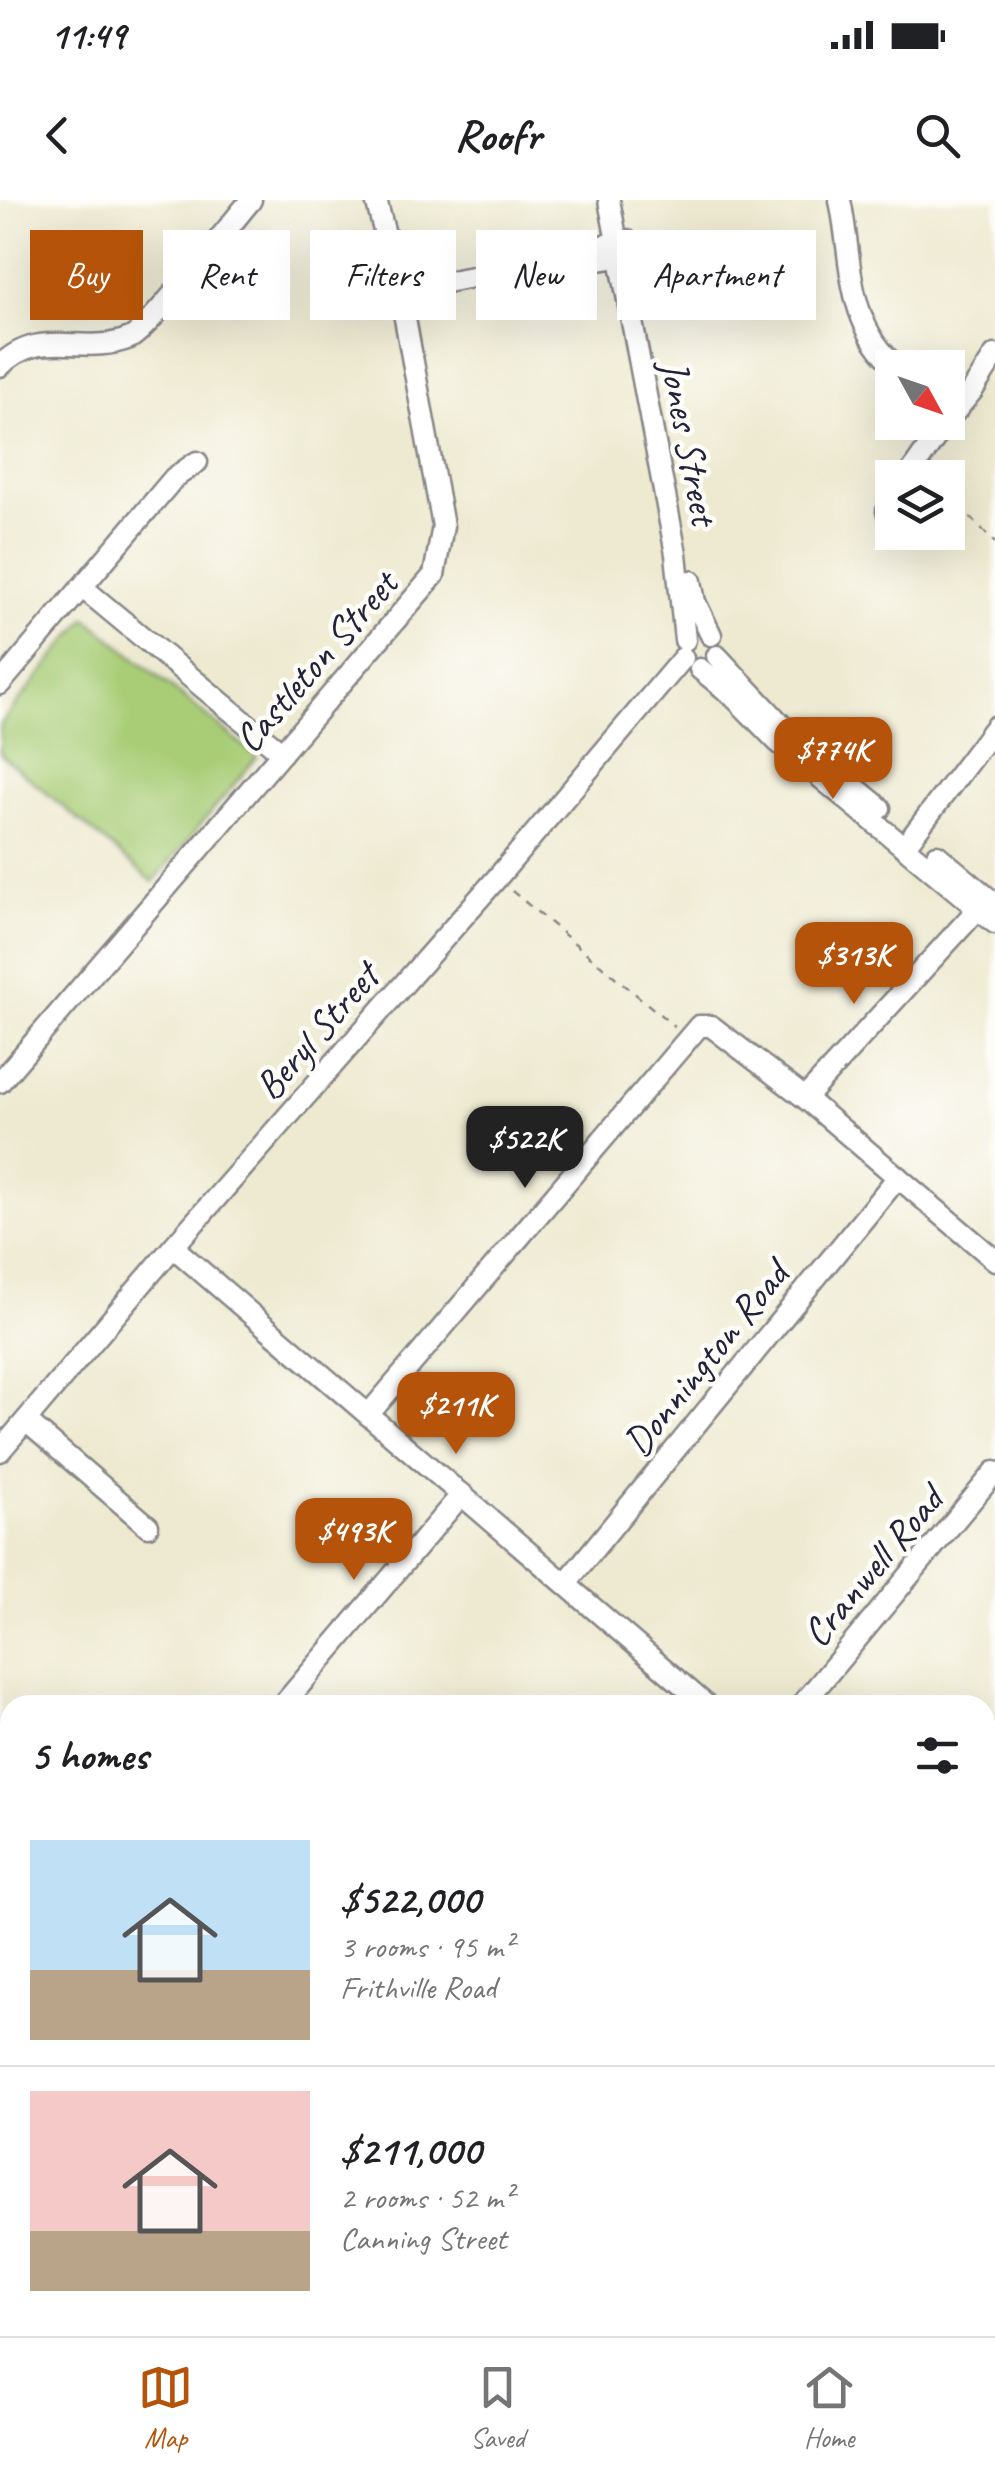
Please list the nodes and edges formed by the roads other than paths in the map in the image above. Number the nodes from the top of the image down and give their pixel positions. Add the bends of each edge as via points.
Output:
1 (251, 200) edge
2 (376, 200) edge
3 (608, 200) edge
4 (622, 200) edge
5 (840, 200) edge
6 (384, 230) edge
7 (618, 230) edge
8 (623, 230) edge
9 (617, 249) edge
10 (456, 280) edge
11 (405, 320) edge
12 (636, 320) edge
13 (878, 350) edge
14 (995, 355) edge
15 (0, 366) edge
16 (965, 394) edge
17 (198, 462) dead end
18 (84, 588) junction
19 (699, 651) junction
20 (0, 684) edge
21 (995, 727) edge
22 (282, 753) junction
23 (904, 837) junction
24 (984, 904) edge
25 (0, 1082) edge
26 (804, 1098) junction
27 (898, 1177) junction
28 (173, 1247) junction
29 (995, 1260) edge
30 (368, 1415) junction
31 (26, 1421) junction
32 (0, 1451) edge
33 (995, 1472) edge
34 (462, 1494) junction
35 (148, 1526) dead end
36 (566, 1583) junction
37 (291, 1695) edge
38 (695, 1695) edge
39 (810, 1695) edge

1 - 15 street via 134,337 15,351
2 - 6 street, Castleton Street
3 - 7 street, Jones Street
4 - 8 street, Jones Street
5 - 13 street via 859,317
9 - 10 street via 563,254
11 - 22 street, Castleton Street via 444,526 434,575
12 - 19 street, Jones Street
14 - 16 street
17 - 18 street via 174,478
18 - 20 street
18 - 22 street
19 - 23 street via 778,742
19 - 28 street, Beryl Street
21 - 23 street
22 - 25 street, Castleton Street
23 - 24 street
24 - 26 street
26 - 27 street
26 - 30 street via 710,1026 699,1026
27 - 29 street
27 - 36 street, Donnington Road
28 - 30 street
28 - 31 street, Beryl Street
30 - 34 street
31 - 32 street, Beryl Street
31 - 35 street
33 - 39 street, Cranwell Road
34 - 36 street
34 - 37 street
36 - 38 street

